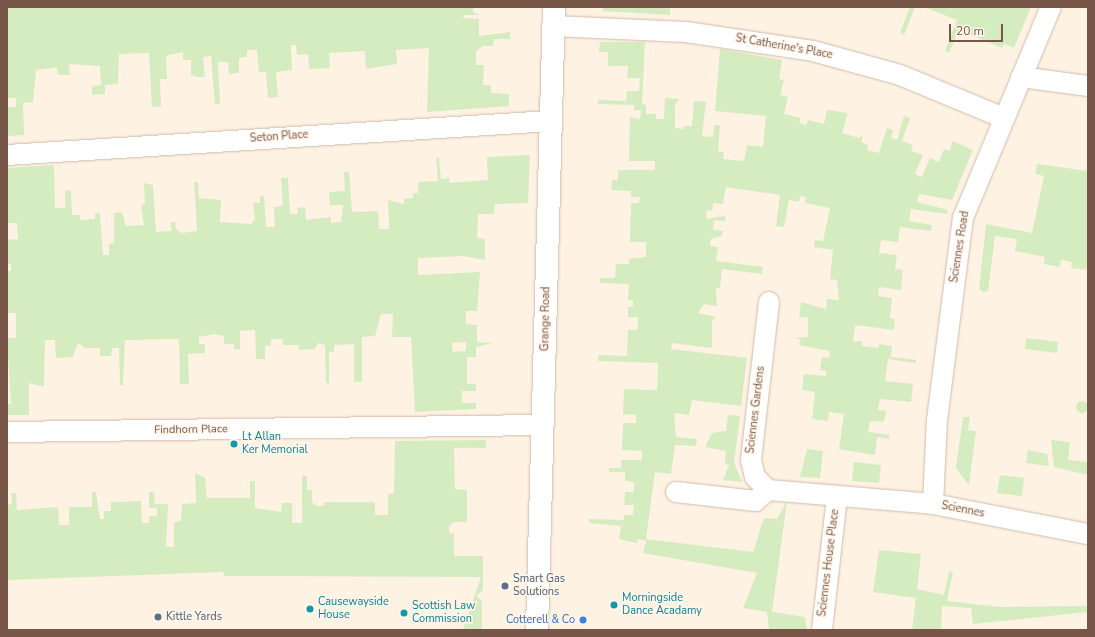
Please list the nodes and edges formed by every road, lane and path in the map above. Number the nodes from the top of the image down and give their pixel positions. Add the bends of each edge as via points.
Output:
1 (1051, 7) edge
2 (553, 16) edge
3 (1021, 77) junction
4 (1088, 86) edge
5 (1004, 118) junction
6 (550, 121) junction
7 (7, 155) edge
8 (769, 302) dead end
9 (543, 425) junction
10 (7, 432) edge
11 (768, 490) junction
12 (676, 492) dead end
13 (837, 496) junction
14 (933, 504) junction
15 (1088, 534) edge
16 (537, 630) edge
17 (822, 630) edge

1 - 3 street, Sciennes Road
2 - 5 street, St Catherine's Place via 807,50 900,75
2 - 6 street, Grange Road
3 - 4 street
3 - 5 street, Sciennes Road
5 - 14 street, Sciennes Road via 963,218 937,420
6 - 7 street, Seton Place
6 - 9 street, Grange Road
8 - 11 street, Sciennes Gardens via 750,460 755,477
9 - 10 street, Findhorn Place
9 - 16 street, Grange Road
11 - 12 street via 755,501
11 - 13 street
13 - 14 street, Sciennes
13 - 17 street, Sciennes House Place
14 - 15 street, Sciennes

